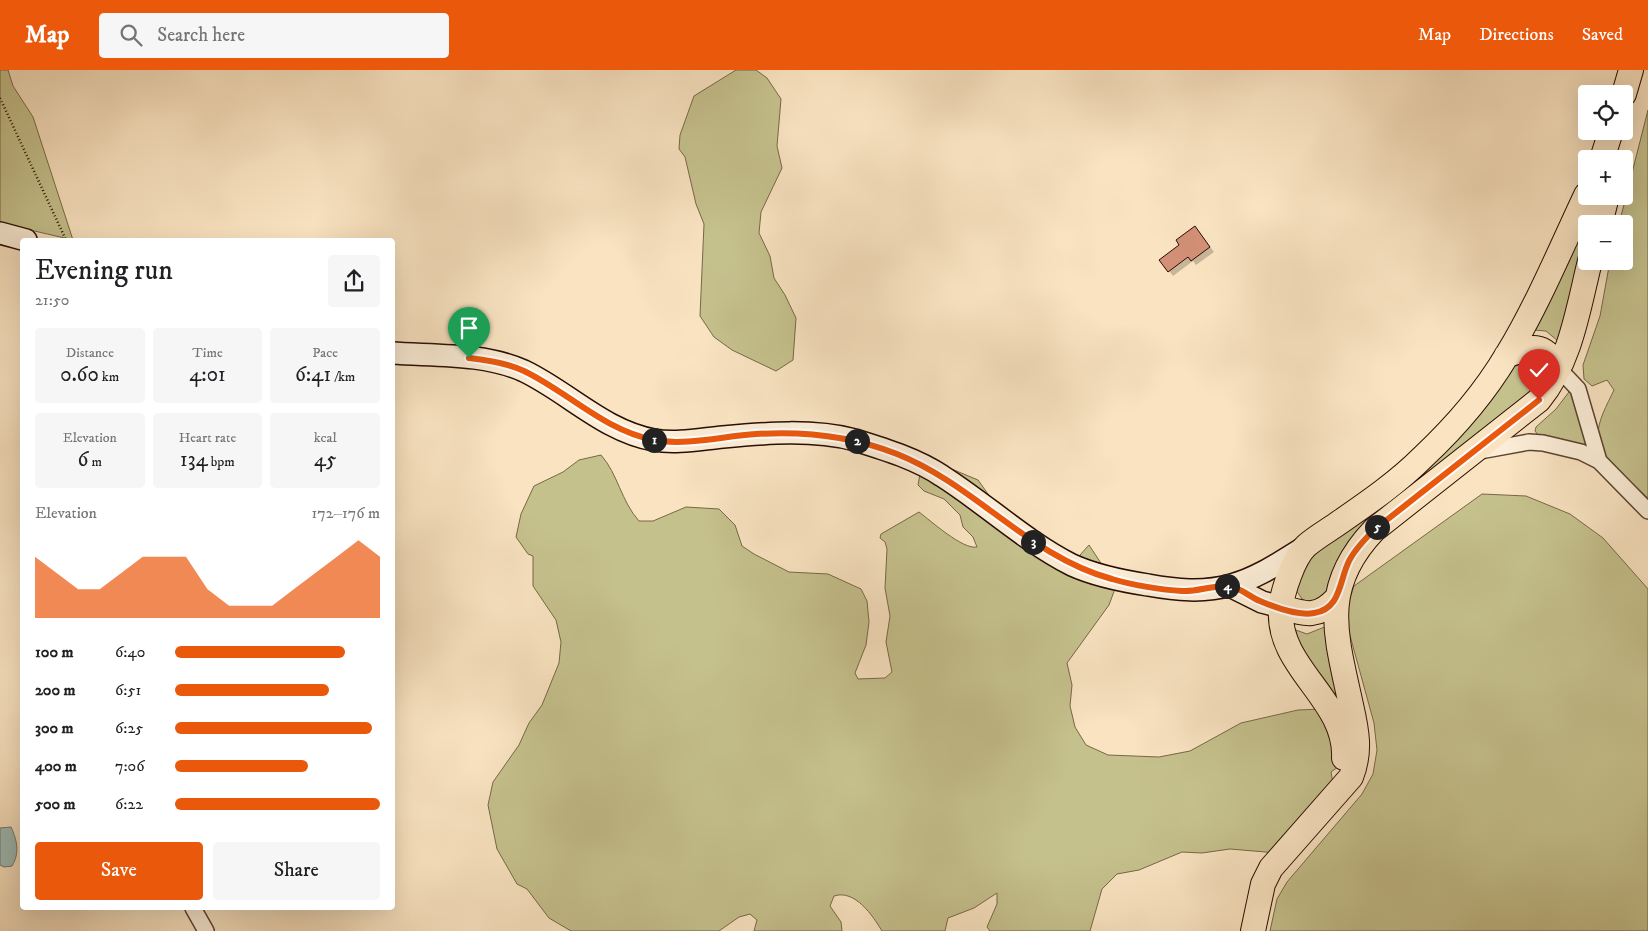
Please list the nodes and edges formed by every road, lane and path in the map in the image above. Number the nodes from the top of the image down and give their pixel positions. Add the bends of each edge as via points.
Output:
1 (0, 98) edge
2 (1581, 205) edge
3 (0, 233) edge
4 (20, 238) edge
5 (65, 238) edge
6 (1588, 270) edge
7 (395, 353) edge
8 (1506, 356) junction
9 (1559, 369) junction
10 (1477, 451) junction
11 (1599, 461) junction
12 (1648, 512) edge
13 (1305, 547) junction
14 (1230, 586) junction
15 (1336, 599) junction
16 (1280, 607) junction
17 (1326, 808) junction
18 (194, 910) edge
19 (206, 931) edge
20 (1253, 931) edge

1 - 5 path
2 - 8 main road
3 - 4 main road
6 - 9 main road
7 - 14 main road via 469,358 508,365 525,372 609,424 655,440 803,433 853,440 896,454 940,474 1040,546 1074,565 1112,580 1183,591
8 - 9 main road via 1537,347 1554,359
8 - 13 main road via 1464,413 1424,457 1385,491
9 - 10 main road via 1539,400
9 - 11 street via 1578,389
10 - 11 street via 1530,442 1543,443 1581,452
10 - 15 main road via 1400,507 1369,535 1348,562
11 - 12 street
13 - 14 main road via 1265,571
13 - 16 main road via 1293,568
14 - 16 main road
15 - 16 main road via 1324,610 1312,614
15 - 17 main road via 1338,647 1354,720 1358,760 1351,777
16 - 17 main road via 1282,634 1287,646 1335,718 1341,734 1344,749 1340,783
17 - 20 main road via 1271,868 1263,884
18 - 19 street

